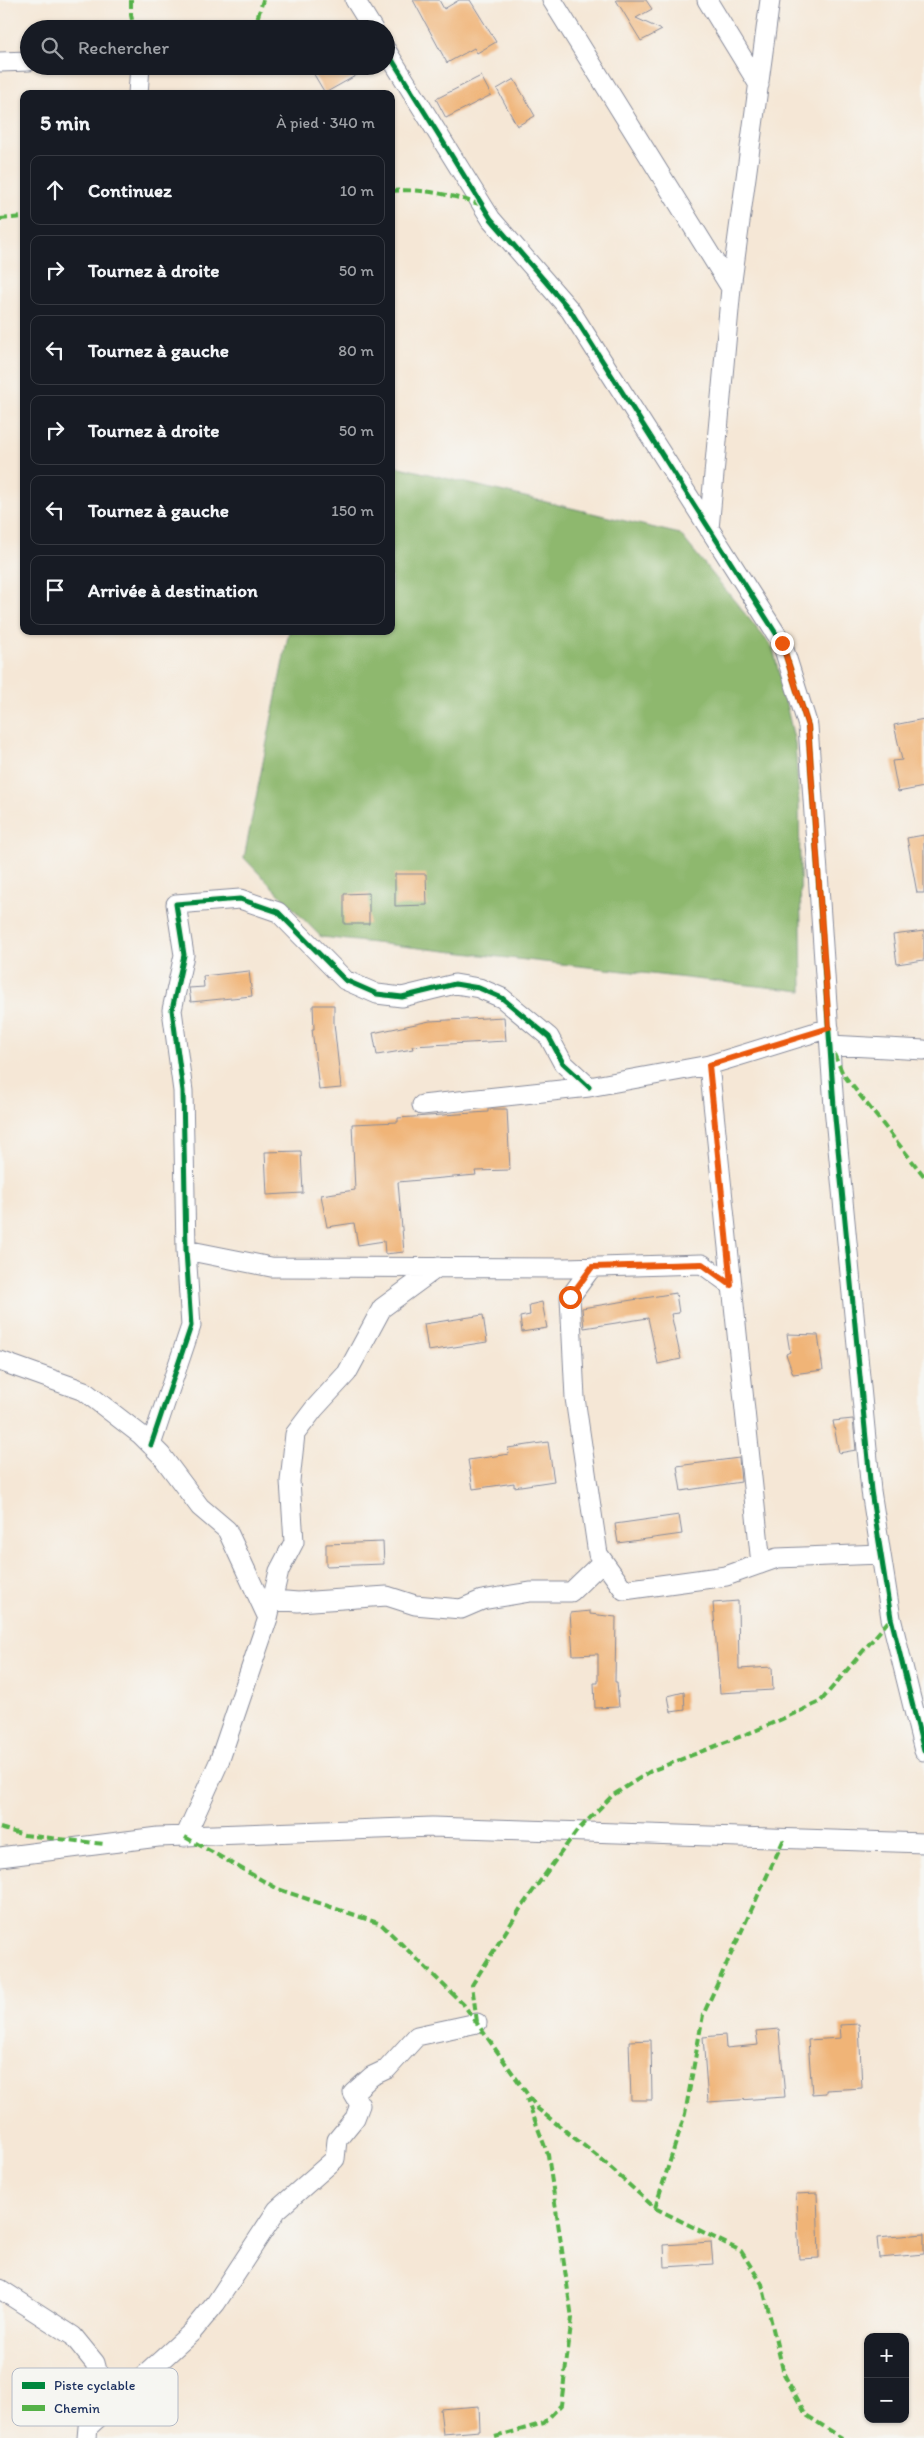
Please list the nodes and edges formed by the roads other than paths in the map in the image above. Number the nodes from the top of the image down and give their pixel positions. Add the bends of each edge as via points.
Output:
1 (355, 0) edge
2 (552, 0) edge
3 (707, 0) edge
4 (770, 0) edge
5 (367, 20) edge
6 (20, 61) edge
7 (0, 62) edge
8 (395, 64) edge
9 (139, 75) edge
10 (759, 85) junction
11 (138, 90) edge
12 (731, 288) junction
13 (709, 529) junction
14 (829, 1037) junction
15 (924, 1050) edge
16 (709, 1065) junction
17 (588, 1087) junction
18 (422, 1105) dead end
19 (186, 1250) junction
20 (438, 1267) junction
21 (592, 1267) junction
22 (731, 1285) junction
23 (0, 1361) edge
24 (151, 1445) junction
25 (881, 1554) junction
26 (603, 1561) junction
27 (761, 1564) junction
28 (270, 1609) junction
29 (924, 1751) edge
30 (185, 1837) junction
31 (924, 1843) edge
32 (0, 1857) edge
33 (477, 2023) dead end
34 (0, 2290) edge
35 (97, 2368) edge
36 (152, 2368) edge

1 - 5 street
2 - 12 street
3 - 10 street
4 - 10 street
6 - 7 street
8 - 13 street via 491,219 570,310
9 - 11 street
10 - 12 street
12 - 13 street
13 - 14 street via 782,643 808,726
14 - 15 street
14 - 16 street
14 - 25 street via 871,1491
16 - 17 street
16 - 22 street
17 - 18 street
17 - 19 street via 563,1063 549,1037 502,998 479,988 455,984 402,997 377,994 345,980 278,912 240,899 176,904 184,955 172,1010 183,1090
19 - 20 street via 271,1267
19 - 24 street via 191,1326
20 - 21 street
20 - 28 street via 382,1308 347,1373 295,1434 290,1481 294,1542 279,1571
21 - 22 street via 702,1264
21 - 26 street via 570,1297 575,1398 598,1554
22 - 27 street
23 - 24 street via 84,1391
24 - 28 street via 200,1507 227,1530
25 - 27 street via 777,1558
25 - 29 street via 891,1618
26 - 27 street via 624,1590 726,1576
26 - 28 street via 571,1592 530,1592 482,1600 462,1609 415,1605 387,1596 298,1602
28 - 30 street via 219,1762
30 - 31 street via 432,1827
30 - 32 street via 158,1837
33 - 36 street via 417,2036 387,2069 372,2076 352,2093 360,2105 337,2140 334,2159 277,2210 216,2303 192,2332
34 - 35 street via 73,2336

